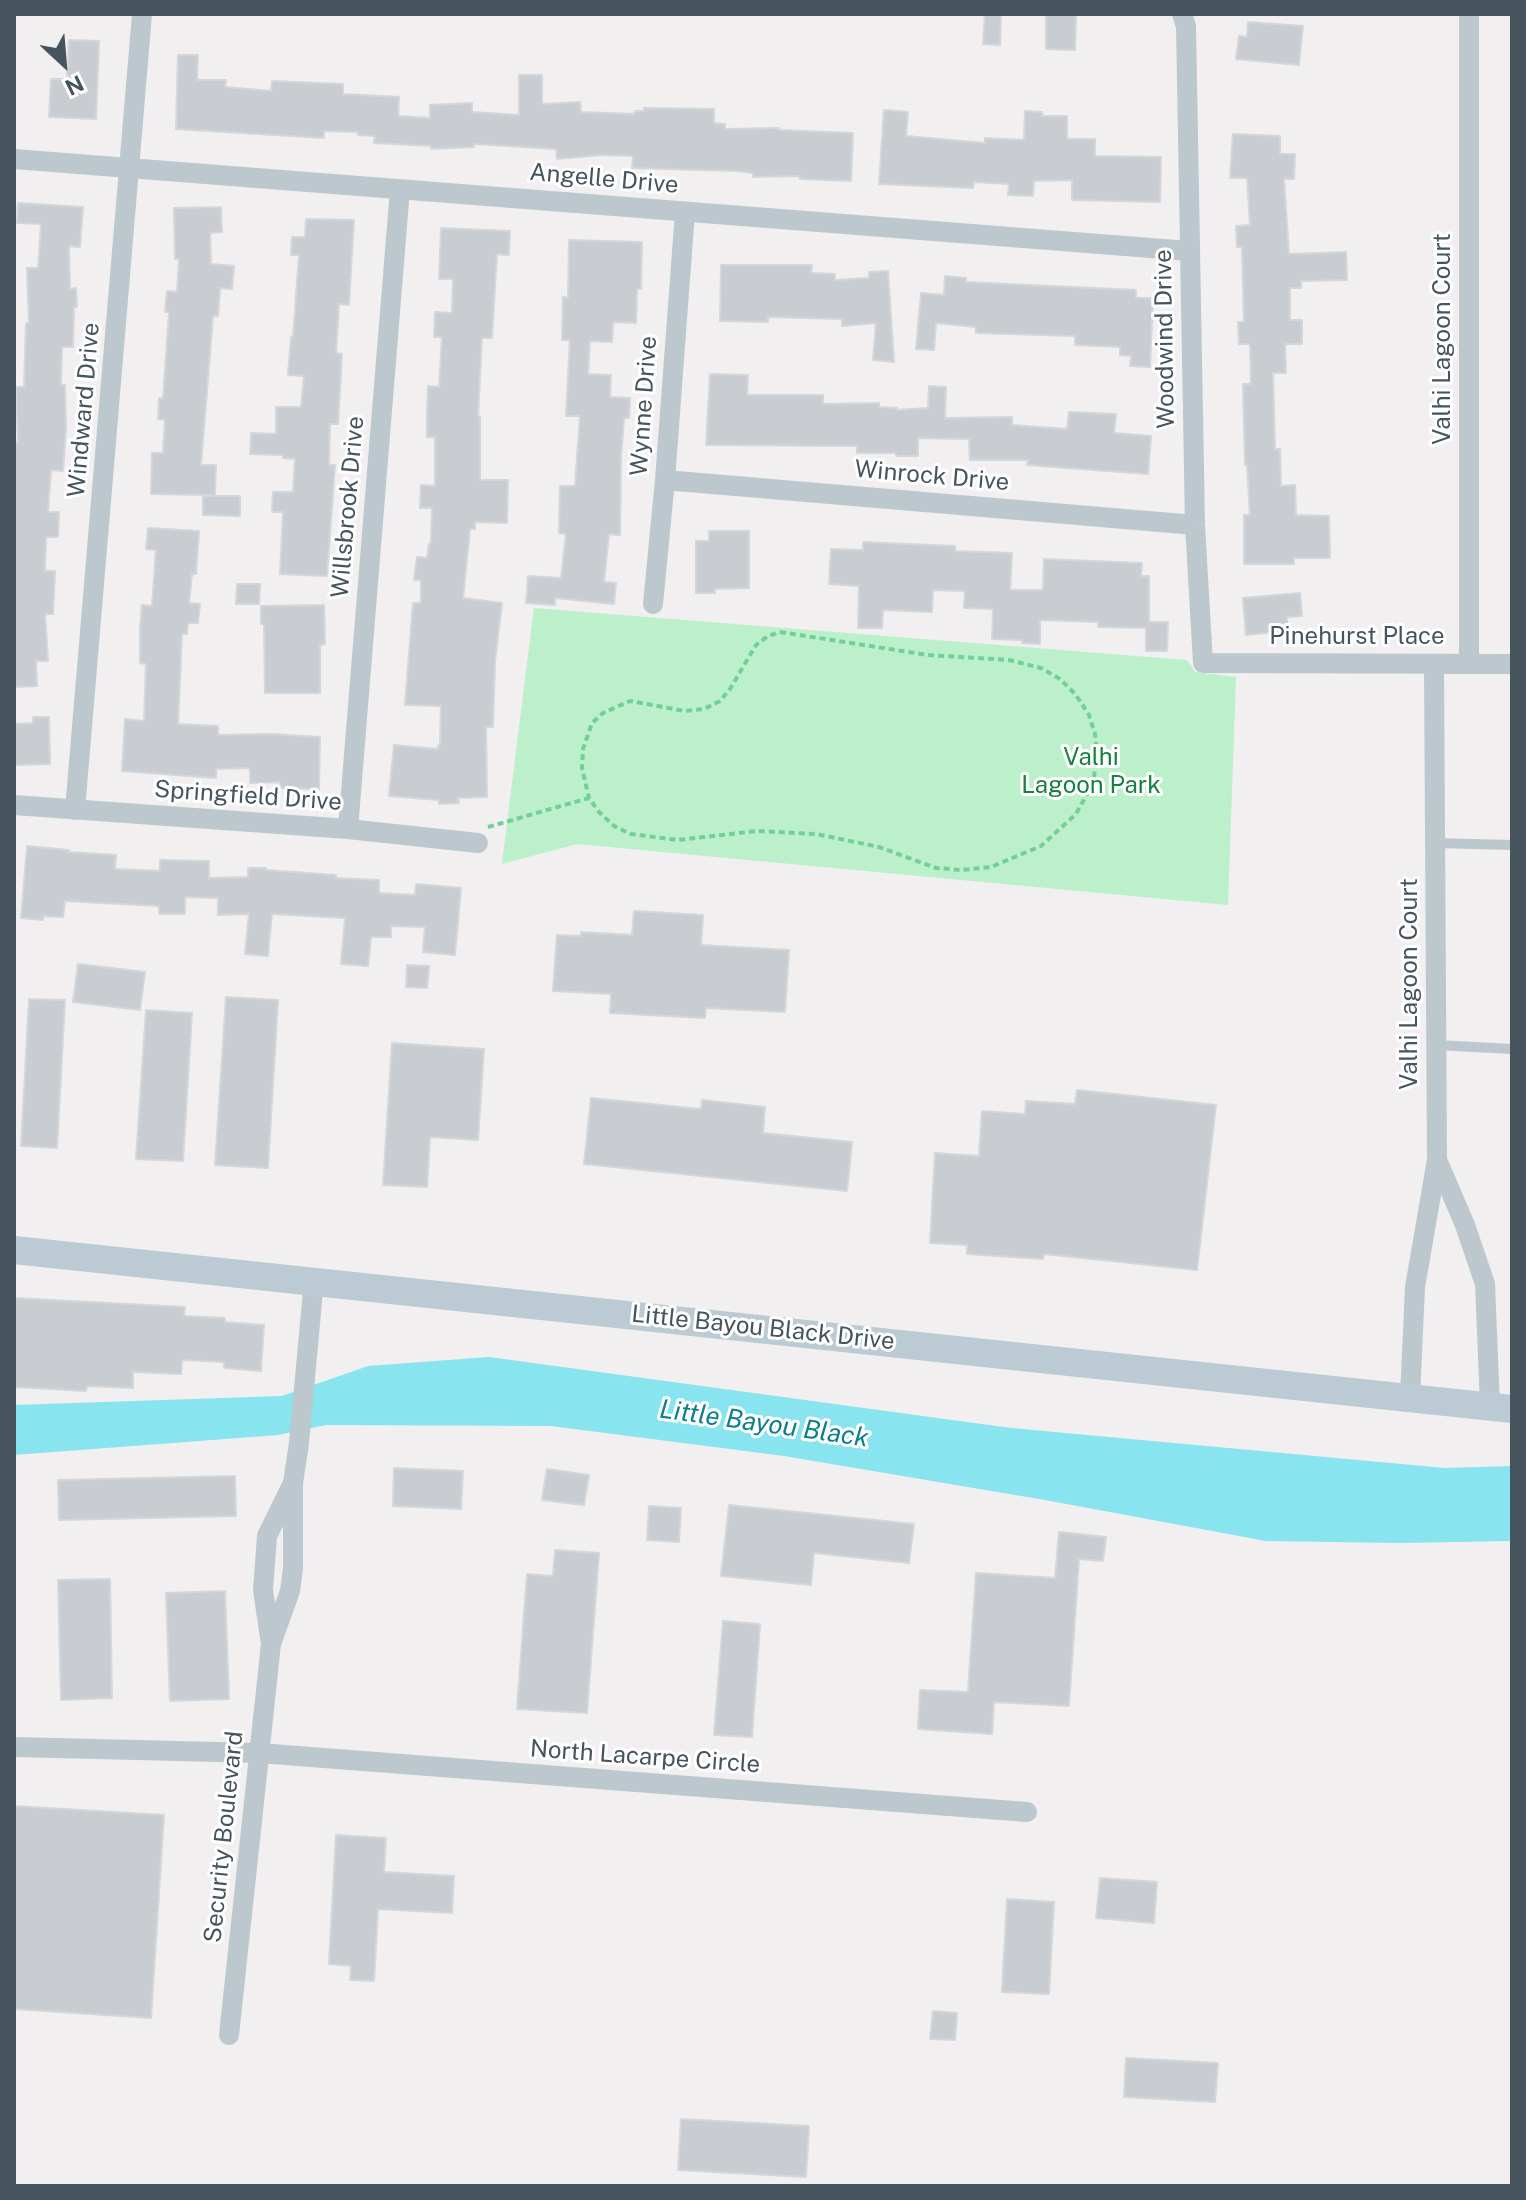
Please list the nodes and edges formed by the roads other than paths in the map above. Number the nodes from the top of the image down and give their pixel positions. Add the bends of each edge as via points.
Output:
1 (142, 14) edge
2 (1182, 14) edge
3 (1469, 14) edge
4 (14, 159) edge
5 (131, 168) junction
6 (400, 189) junction
7 (685, 212) junction
8 (1189, 251) junction
9 (665, 480) junction
10 (1195, 525) junction
11 (653, 604) dead end
12 (1203, 663) joint
13 (1434, 664) junction
14 (1469, 664) junction
15 (1512, 664) edge
16 (14, 805) edge
17 (75, 810) junction
18 (348, 829) junction
19 (481, 835) road end
20 (1435, 843) junction
21 (1512, 845) edge
22 (1436, 1045) junction
23 (1512, 1049) edge
24 (1437, 1160) junction
25 (14, 1250) edge
26 (314, 1280) junction
27 (1410, 1397) junction
28 (1501, 1408) edge
29 (293, 1483) junction
30 (271, 1644) junction
31 (14, 1747) edge
32 (259, 1753) junction
33 (1027, 1812) dead end
34 (229, 2035) dead end

1 - 5 street, Windward Drive
2 - 8 street, Woodwind Drive
3 - 14 street, Valhi Lagoon Court
4 - 5 street, Angelle Drive
5 - 6 street, Angelle Drive
5 - 17 street, Windward Drive
6 - 7 street, Angelle Drive
6 - 18 street, Willsbrook Drive
7 - 8 street, Angelle Drive
7 - 9 street, Wynne Drive
8 - 10 street, Woodwind Drive
9 - 10 street, Winrock Drive
9 - 11 street, Wynne Drive
10 - 12 street, Woodwind Drive
12 - 13 street, Pinehurst Place
13 - 14 street, Pinehurst Place
13 - 20 street, Valhi Lagoon Court
14 - 15 street, Pinehurst Place
16 - 17 street, Springfield Drive
17 - 18 street, Springfield Drive
18 - 19 street, Springfield Drive
20 - 21 lane
20 - 22 street, Valhi Lagoon Court
22 - 23 lane
22 - 24 street, Valhi Lagoon Court
24 - 27 street, Valhi Lagoon Court via 1415,1287
24 - 28 street, Valhi Lagoon Court via 1485,1284
25 - 26 main road, Little Bayou Black Drive
26 - 27 main road, Little Bayou Black Drive
26 - 29 street, Security Boulevard
27 - 28 main road, Little Bayou Black Drive
29 - 30 street, Security Boulevard via 292,1580
29 - 30 street, Security Boulevard via 267,1536 263,1590
30 - 32 street, Security Boulevard
31 - 32 street, North Lacarpe Circle
32 - 33 street, North Lacarpe Circle
32 - 34 street, Security Boulevard

